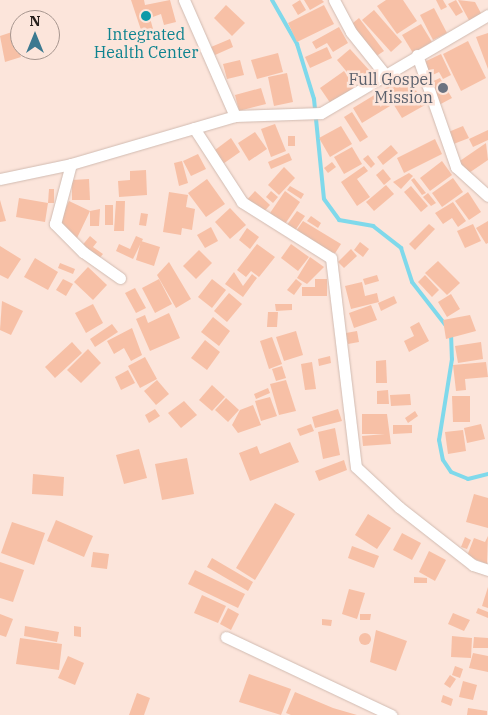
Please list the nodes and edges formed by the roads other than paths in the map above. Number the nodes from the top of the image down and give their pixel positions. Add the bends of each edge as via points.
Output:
1 (184, 0) edge
2 (334, 0) edge
3 (488, 15) edge
4 (417, 55) junction
5 (387, 76) junction
6 (235, 116) junction
7 (194, 128) junction
8 (71, 164) junction
9 (0, 179) edge
10 (488, 196) edge
11 (120, 278) dead end
12 (488, 570) edge
13 (226, 637) dead end
14 (390, 715) edge

1 - 6 street
2 - 5 street via 351,32
3 - 4 street
4 - 5 street
4 - 10 street via 456,167
5 - 6 street via 315,114
6 - 7 street
7 - 8 street
7 - 12 street via 242,202 332,258 356,467 407,513 474,565
8 - 9 street
8 - 11 street via 54,224 82,252
13 - 14 street

